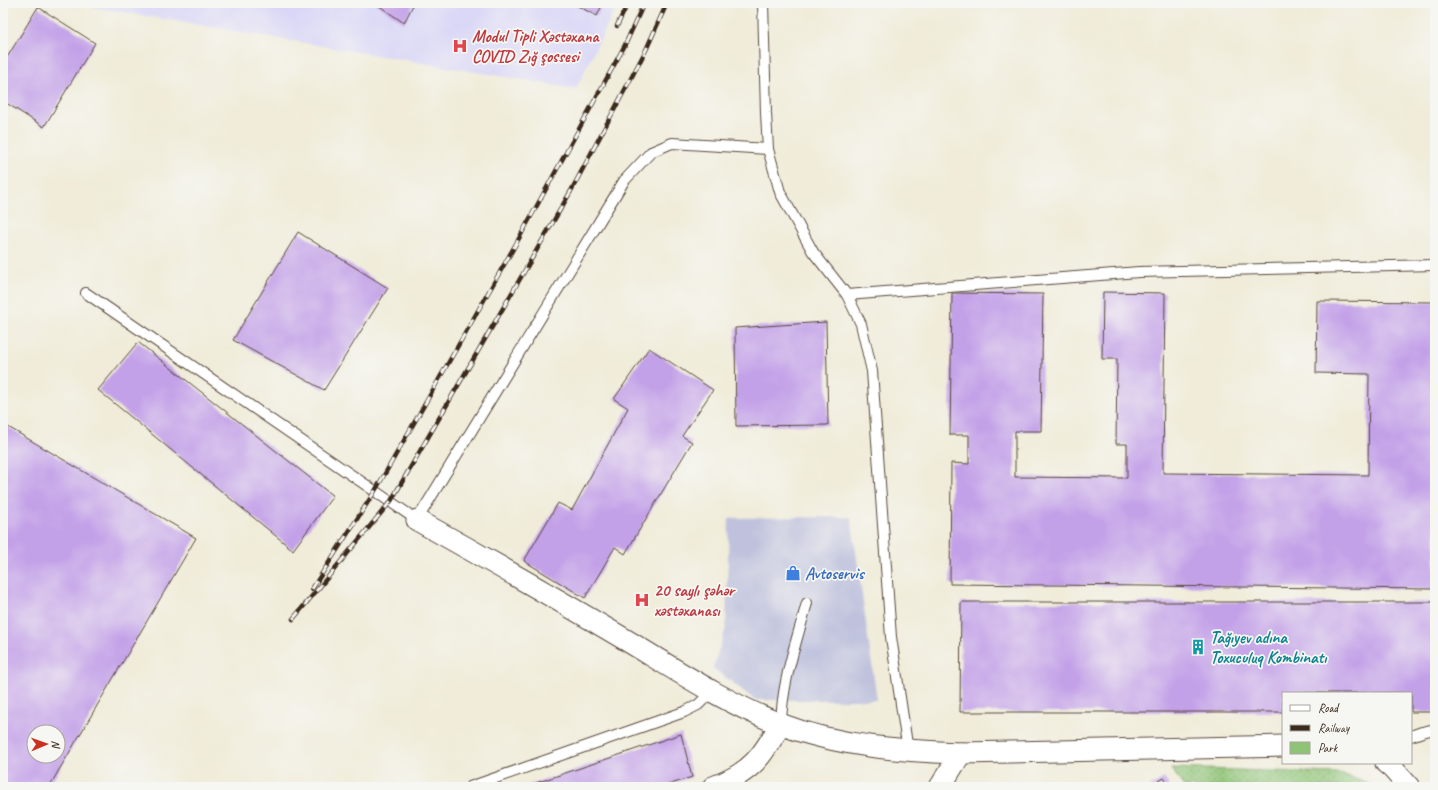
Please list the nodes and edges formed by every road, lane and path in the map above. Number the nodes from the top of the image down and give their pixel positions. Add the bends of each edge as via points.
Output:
1 (763, 3) edge
2 (768, 148) junction
3 (1435, 265) edge
4 (86, 293) dead end
5 (847, 295) junction
6 (417, 520) junction
7 (807, 602) dead end
8 (712, 691) junction
9 (781, 724) junction
10 (1435, 729) edge
11 (1412, 736) edge
12 (1282, 746) edge
13 (908, 751) junction
14 (961, 753) junction
15 (1387, 764) edge
16 (470, 787) edge
17 (712, 787) edge
18 (940, 787) edge
19 (1409, 787) edge

1 - 2 lane
2 - 5 lane via 780,192 813,252
2 - 6 lane via 672,143 651,152 624,181
3 - 5 lane via 1139,272
4 - 6 lane
5 - 13 lane via 861,324 872,371 891,637
6 - 8 street via 527,581
7 - 9 lane via 785,684
8 - 9 street
8 - 16 lane via 698,705 684,712
9 - 13 street via 814,735
9 - 17 street via 760,756 748,768
10 - 11 lane
12 - 14 street
13 - 14 street
14 - 18 street
15 - 19 street

